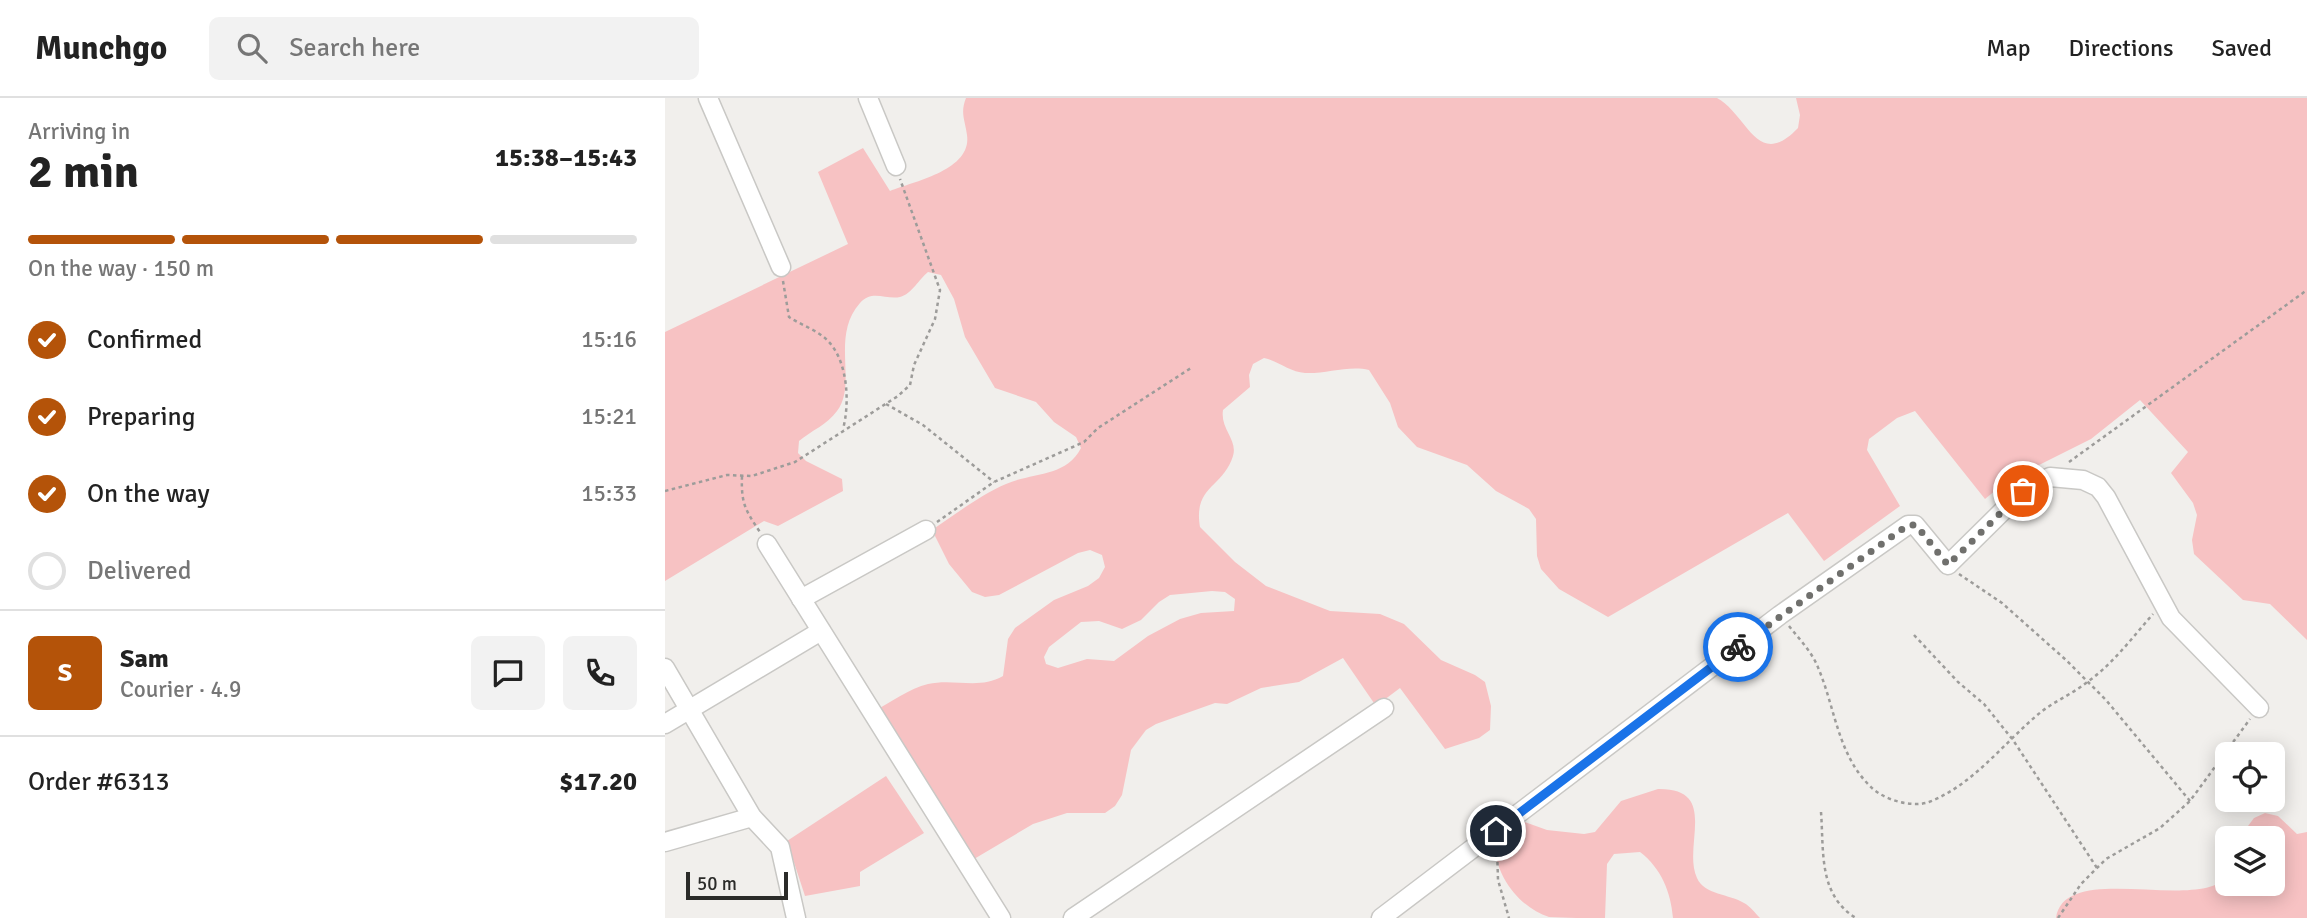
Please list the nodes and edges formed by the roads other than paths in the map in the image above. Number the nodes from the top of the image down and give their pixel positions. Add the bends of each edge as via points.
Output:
1 (708, 98) edge
2 (868, 98) edge
3 (896, 166) road end
4 (781, 267) road end
5 (926, 530) road end
6 (767, 544) road end
7 (801, 599) junction
8 (821, 631) junction
9 (665, 668) edge
10 (1384, 708) dead end
11 (2259, 708) road end
12 (690, 709) junction
13 (665, 724) edge
14 (752, 817) junction
15 (665, 842) edge
16 (796, 918) edge
17 (1001, 918) edge
18 (1073, 918) edge
19 (1381, 918) edge

1 - 4 street
2 - 3 street
5 - 7 street
6 - 7 street
7 - 8 street
8 - 12 street
8 - 17 street
9 - 12 street
10 - 18 street
11 - 19 street via 2195,645 2162,604 2098,487 2084,480 2050,477 2023,491 1948,565 1916,525 1908,525 1780,615
12 - 13 street
12 - 14 street
14 - 15 street
14 - 16 street via 780,847

